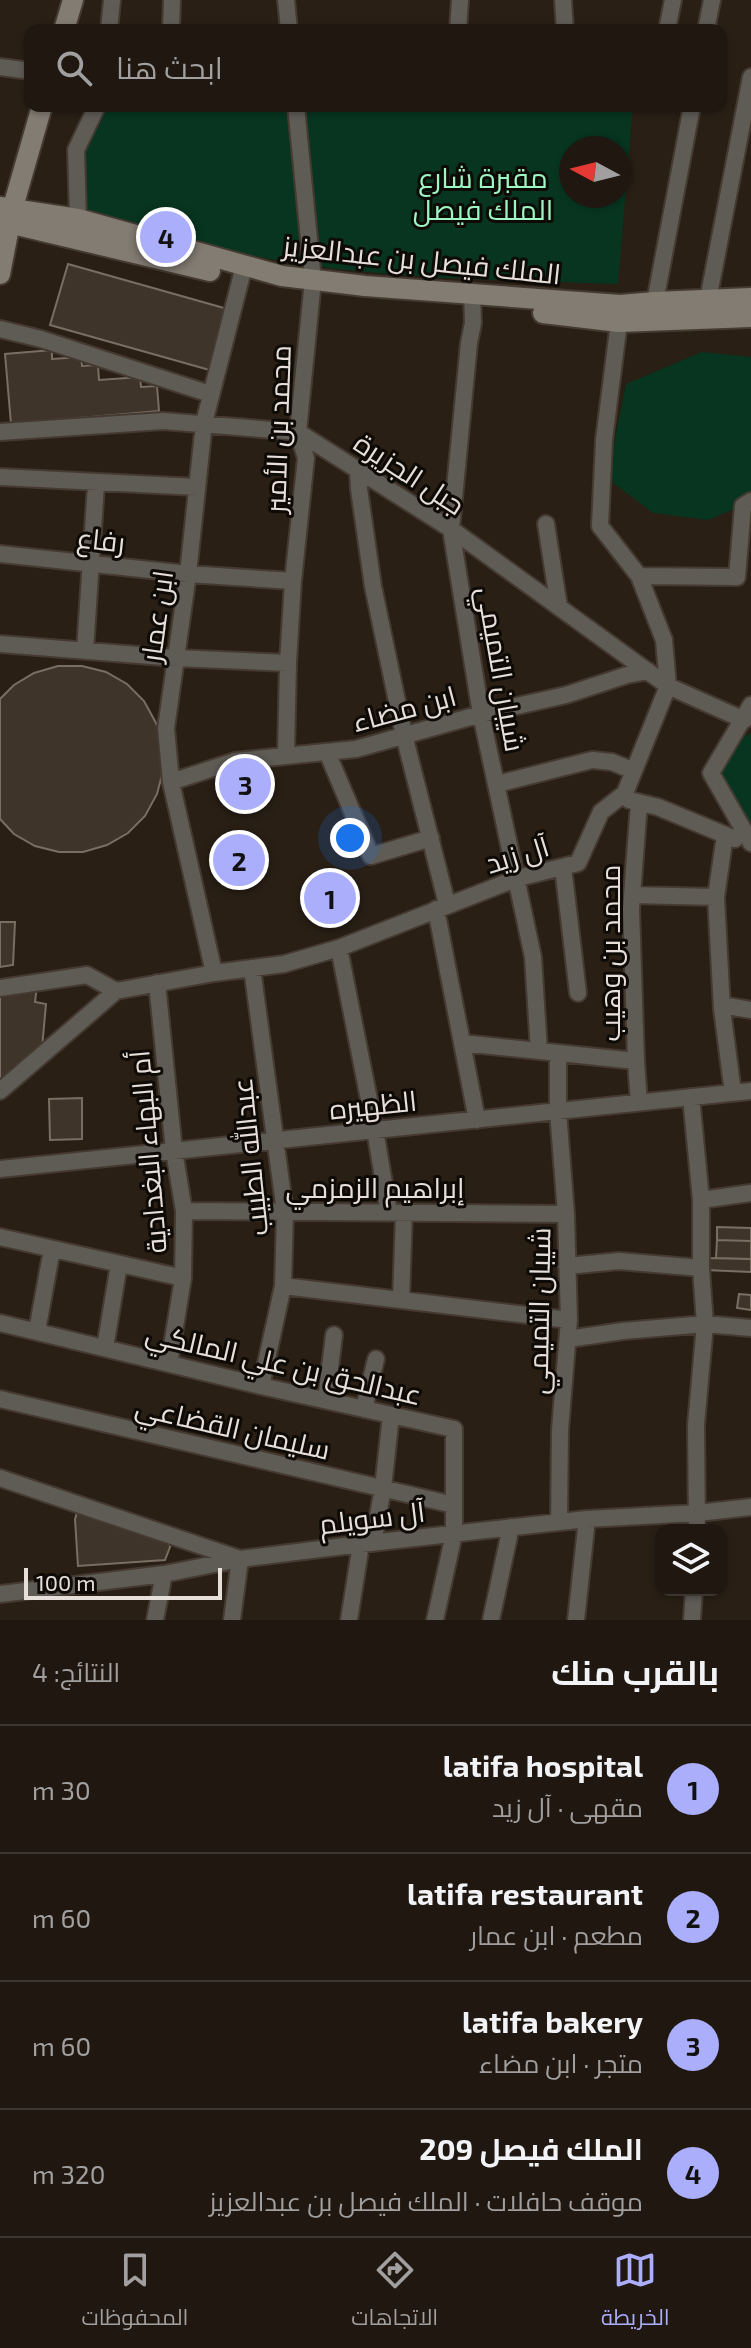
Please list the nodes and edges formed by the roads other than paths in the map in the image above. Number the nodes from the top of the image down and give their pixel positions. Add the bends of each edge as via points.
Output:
1 (58, 0) edge
2 (73, 0) edge
3 (112, 0) edge
4 (172, 0) edge
5 (286, 0) edge
6 (460, 0) edge
7 (563, 0) edge
8 (673, 0) edge
9 (712, 0) edge
10 (52, 24) edge
11 (66, 24) edge
12 (110, 24) edge
13 (171, 24) edge
14 (288, 24) edge
15 (458, 24) edge
16 (565, 24) edge
17 (668, 24) edge
18 (707, 24) edge
19 (0, 67) edge
20 (24, 70) edge
21 (751, 77) edge
22 (28, 112) edge
23 (40, 112) edge
24 (94, 112) edge
25 (297, 112) edge
26 (691, 112) edge
27 (4, 212) edge
28 (78, 219) junction
29 (242, 272) junction
30 (0, 274) edge
31 (312, 286) junction
32 (751, 298) edge
33 (473, 299) junction
34 (708, 300) junction
35 (655, 302) junction
36 (751, 317) edge
37 (619, 322) junction
38 (0, 329) edge
39 (210, 394) junction
40 (204, 423) junction
41 (0, 432) edge
42 (298, 432) junction
43 (358, 470) junction
44 (0, 477) edge
45 (96, 484) junction
46 (197, 487) junction
47 (751, 501) edge
48 (546, 524) dead end
49 (451, 529) junction
50 (0, 554) edge
51 (90, 564) junction
52 (188, 574) junction
53 (639, 576) junction
54 (293, 581) junction
55 (559, 607) junction
56 (0, 644) edge
57 (85, 651) junction
58 (176, 658) junction
59 (288, 663) junction
60 (648, 671) junction
61 (668, 686) junction
62 (747, 713) edge
63 (481, 714) junction
64 (404, 735) junction
65 (327, 752) junction
66 (286, 755) junction
67 (634, 771) junction
68 (171, 782) junction
69 (497, 784) junction
70 (619, 798) junction
71 (639, 803) junction
72 (725, 835) junction
73 (431, 838) junction
74 (751, 844) edge
75 (563, 867) junction
76 (518, 878) junction
77 (632, 895) junction
78 (716, 897) junction
79 (442, 907) junction
80 (339, 948) junction
81 (252, 968) junction
82 (214, 973) junction
83 (157, 983) junction
84 (0, 988) edge
85 (116, 991) junction
86 (578, 993) dead end
87 (722, 1005) junction
88 (751, 1010) edge
89 (462, 1043) junction
90 (539, 1051) junction
91 (558, 1053) junction
92 (636, 1061) junction
93 (0, 1091) edge
94 (751, 1091) edge
95 (733, 1093) junction
96 (691, 1097) junction
97 (639, 1102) junction
98 (558, 1111) junction
99 (477, 1120) junction
100 (375, 1130) junction
101 (276, 1140) junction
102 (174, 1151) junction
103 (0, 1169) edge
104 (751, 1193) edge
105 (701, 1200) junction
106 (184, 1211) junction
107 (285, 1212) junction
108 (396, 1213) junction
109 (566, 1214) junction
110 (0, 1237) edge
111 (52, 1249) junction
112 (119, 1264) junction
113 (567, 1266) junction
114 (701, 1268) junction
115 (183, 1278) junction
116 (283, 1286) junction
117 (401, 1300) junction
118 (569, 1320) junction
119 (0, 1323) edge
120 (705, 1324) junction
121 (751, 1328) edge
122 (37, 1331) junction
123 (334, 1335) dead end
124 (568, 1339) junction
125 (105, 1348) junction
126 (376, 1359) dead end
127 (169, 1364) junction
128 (261, 1386) junction
129 (0, 1399) edge
130 (326, 1400) junction
131 (364, 1409) junction
132 (391, 1415) junction
133 (0, 1478) edge
134 (383, 1488) junction
135 (454, 1505) junction
136 (751, 1507) edge
137 (587, 1519) junction
138 (559, 1522) junction
139 (698, 1522) edge
140 (511, 1527) junction
141 (454, 1534) junction
142 (367, 1543) junction
143 (240, 1559) junction
144 (164, 1574) junction
145 (0, 1594) edge
146 (694, 1596) edge
147 (155, 1620) edge
148 (232, 1620) edge
149 (349, 1620) edge
150 (435, 1620) edge
151 (491, 1620) edge
152 (576, 1620) edge
153 (692, 1620) edge

1 - 10 street
2 - 11 street
3 - 12 street
4 - 13 street
5 - 14 street
6 - 15 street
7 - 16 street
8 - 17 street
9 - 18 street
19 - 20 street
21 - 34 street
22 - 27 street
23 - 27 street
24 - 28 street via 76,150
25 - 31 street, محمد بن الأمير
26 - 35 street
27 - 28 street, الملك فيصل بن عبدالعزيز
27 - 29 street, الملك فيصل بن عبدالعزيز
27 - 30 street
28 - 29 street, الملك فيصل بن عبدالعزيز
29 - 31 street, الملك فيصل بن عبدالعزيز
29 - 39 street, ابن عمار
31 - 33 street, الملك فيصل بن عبدالعزيز
31 - 42 street, محمد بن الأمير
32 - 34 street, الملك فيصل بن عبدالعزيز
33 - 35 street, الملك فيصل بن عبدالعزيز
33 - 37 street, الملك فيصل بن عبدالعزيز
33 - 49 street, شيبان التميمي
34 - 35 street, الملك فيصل بن عبدالعزيز
36 - 37 street, الملك فيصل بن عبدالعزيز
37 - 53 street, آل زيد via 600,526
38 - 39 street
39 - 40 street, ابن عمار
40 - 41 street, جبل الجزيرة
40 - 42 street, جبل الجزيرة
40 - 46 street, ابن عمار
42 - 43 street, جبل الجزيرة
42 - 54 street, محمد بن الأمير via 306,458
43 - 49 street, جبل الجزيرة
43 - 64 street via 373,586
44 - 45 street
45 - 46 street
45 - 51 street
46 - 52 street, ابن عمار
47 - 53 street via 743,506 737,577
48 - 55 street
49 - 55 street, جبل الجزيرة
49 - 63 street, شيبان التميمي
50 - 51 street, رفاع
51 - 52 street, رفاع
51 - 57 street
52 - 54 street, رفاع
52 - 58 street, ابن عمار
53 - 61 street, آل زيد via 664,640
54 - 59 street, محمد بن الأمير
55 - 60 street, جبل الجزيرة
56 - 57 street
57 - 58 street
58 - 59 street
58 - 68 street, ابن عمار via 166,728
59 - 66 street, محمد بن الأمير
60 - 61 street, جبل الجزيرة
60 - 63 street, ابن مضاء
61 - 62 street, جبل الجزيرة
61 - 67 street, آل زيد
62 - 74 street via 711,773
63 - 64 street, ابن مضاء
63 - 69 street, شيبان التميمي
64 - 65 street, ابن مضاء
64 - 73 street
65 - 66 street, ابن مضاء
65 - 73 street via 371,856
66 - 68 street, ابن مضاء via 235,761
67 - 69 street via 592,760
67 - 70 street, آل زيد
68 - 82 street, ابن عمار
69 - 76 street, شيبان التميمي
70 - 71 street
70 - 75 street, آل زيد via 601,812 578,863
71 - 72 street
71 - 77 street, محمد بن وهيب
72 - 74 street
72 - 78 street
73 - 79 street
75 - 76 street, آل زيد
75 - 86 street
76 - 79 street, آل زيد
76 - 90 street, شيبان التميمي via 533,957
77 - 78 street
77 - 92 street, محمد بن وهيب
78 - 87 street
79 - 80 street, آل زيد
79 - 89 street
80 - 81 street, آل زيد
80 - 100 street
81 - 82 street, آل زيد
81 - 101 street, عبدالله الطبيب
82 - 83 street, آل زيد
83 - 85 street, آل زيد
83 - 102 street, أم البهاء البغدادية
84 - 85 street via 87,975
85 - 93 street
87 - 88 street
87 - 95 street
89 - 90 street
89 - 99 street
90 - 91 street
91 - 92 street
91 - 98 street, شيبان التميمي
92 - 97 street, محمد بن وهيب
94 - 95 street, الظهيره
95 - 96 street, الظهيره
96 - 97 street, الظهيره
96 - 105 street
97 - 98 street, الظهيره
98 - 99 street, الظهيره
98 - 109 street, شيبان التميمي
99 - 100 street, الظهيره
100 - 101 street, الظهيره
100 - 108 street
101 - 102 street, الظهيره
101 - 107 street, عبدالله الطبيب
102 - 103 street, الظهيره
102 - 106 street, أم البهاء البغدادية
104 - 105 street
105 - 114 street
106 - 107 street, إبراهيم الزمزمي
106 - 115 street, أم البهاء البغدادية
107 - 108 street, إبراهيم الزمزمي
107 - 116 street, عبدالله الطبيب
108 - 109 street, إبراهيم الزمزمي
108 - 117 street
109 - 113 street, شيبان التميمي
110 - 111 street
111 - 112 street
111 - 122 street
112 - 115 street
112 - 125 street
113 - 114 street via 619,1261
113 - 118 street, شيبان التميمي
114 - 120 street
115 - 127 street, أم البهاء البغدادية
116 - 117 street
116 - 128 street, عبدالله الطبيب
117 - 118 street
118 - 124 street, شيبان التميمي
119 - 122 street, عبدالحق بن علي المالكي
120 - 121 street
120 - 124 street
120 - 139 street via 696,1425
122 - 125 street, عبدالحق بن علي المالكي
123 - 130 street
124 - 138 street, شيبان التميمي
125 - 127 street, عبدالحق بن علي المالكي
126 - 131 street
127 - 128 street, عبدالحق بن علي المالكي
128 - 130 street, عبدالحق بن علي المالكي
129 - 134 street, سليمان القضاعي
130 - 131 street, عبدالحق بن علي المالكي
131 - 132 street, عبدالحق بن علي المالكي
132 - 134 street
132 - 135 street, عبدالحق بن علي المالكي via 454,1429
133 - 143 street
134 - 135 street, سليمان القضاعي
134 - 142 street
135 - 141 street, عبدالحق بن علي المالكي
136 - 139 street, آل سويلم
137 - 138 street, آل سويلم
137 - 139 street, آل سويلم
137 - 152 street
138 - 140 street, آل سويلم
140 - 141 street, آل سويلم
140 - 151 street
141 - 142 street, آل سويلم
141 - 150 street, عبدالحق بن علي المالكي
142 - 143 street, آل سويلم
142 - 149 street
143 - 144 street, آل سويلم
143 - 148 street
144 - 145 street, آل سويلم
144 - 147 street
146 - 153 street

